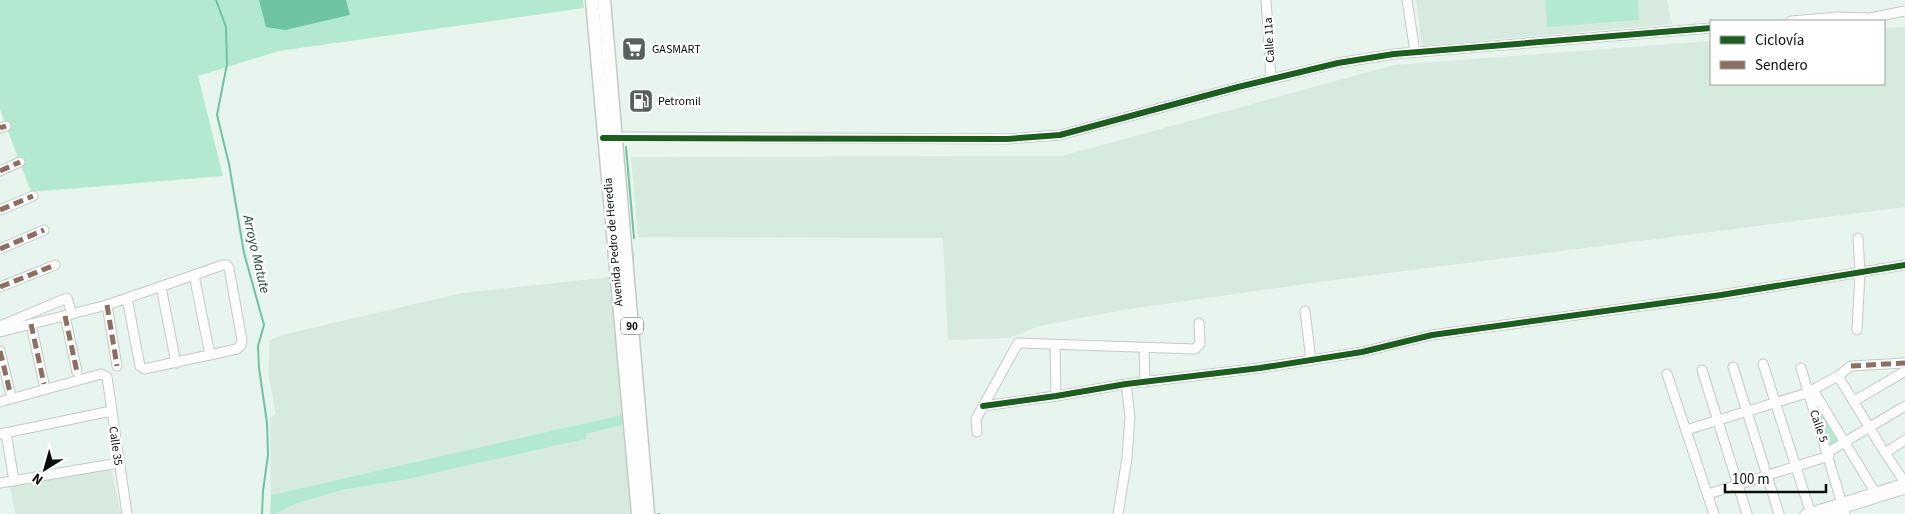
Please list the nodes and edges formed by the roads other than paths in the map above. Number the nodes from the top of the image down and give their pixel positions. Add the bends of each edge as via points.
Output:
1 (592, 0) edge
2 (604, 0) edge
3 (1266, 0) edge
4 (1407, 0) edge
5 (1905, 11) edge
6 (1802, 20) edge
7 (1710, 28) edge
8 (1415, 52) junction
9 (1271, 80) junction
10 (609, 137) junction
11 (20, 162) dead end
12 (0, 171) edge
13 (33, 196) dead end
14 (0, 210) edge
15 (44, 230) dead end
16 (1858, 238) dead end
17 (0, 249) edge
18 (55, 265) dead end
19 (1905, 265) edge
20 (1860, 273) junction
21 (194, 275) junction
22 (0, 287) edge
23 (161, 287) junction
24 (127, 298) junction
25 (107, 305) junction
26 (1304, 311) dead end
27 (69, 315) junction
28 (1199, 323) dead end
29 (31, 324) junction
30 (0, 326) edge
31 (1857, 330) dead end
32 (0, 332) edge
33 (1055, 345) junction
34 (1144, 348) junction
35 (0, 351) edge
36 (210, 355) junction
37 (1311, 360) junction
38 (176, 363) junction
39 (1763, 364) dead end
40 (117, 366) dead end
41 (1732, 367) dead end
42 (1800, 368) dead end
43 (1905, 368) edge
44 (1702, 370) dead end
45 (77, 372) dead end
46 (1667, 374) dead end
47 (1838, 376) junction
48 (1145, 382) junction
49 (44, 384) dead end
50 (1126, 384) junction
51 (10, 392) dead end
52 (1810, 392) junction
53 (1056, 396) junction
54 (1854, 401) junction
55 (0, 402) edge
56 (1776, 403) junction
57 (982, 406) junction
58 (1905, 406) edge
59 (111, 411) junction
60 (1747, 412) junction
61 (1718, 421) junction
62 (1869, 428) junction
63 (1686, 430) junction
64 (977, 432) dead end
65 (3, 434) edge
66 (1905, 440) edge
67 (1844, 444) junction
68 (1884, 453) junction
69 (1828, 454) junction
70 (118, 463) junction
71 (1796, 467) junction
72 (1767, 476) junction
73 (14, 481) junction
74 (1904, 482) edge
75 (0, 483) edge
76 (1738, 484) junction
77 (1875, 492) junction
78 (1708, 494) junction
79 (1843, 508) edge
80 (1808, 513) edge
81 (127, 514) edge
82 (638, 514) edge
83 (648, 514) edge
84 (1118, 514) edge
85 (1714, 514) edge
86 (1747, 514) edge
87 (1779, 514) edge
88 (1825, 514) edge

1 - 10 highway, Avenida Pedro de Heredia / 90
2 - 10 highway, Avenida Pedro de Heredia / 90
3 - 9 street, Calle 11a
4 - 8 street
5 - 6 street via 1870,18
7 - 8 street
8 - 9 street via 1338,63
9 - 10 street via 1060,135 1007,139
10 - 82 highway, Avenida Pedro de Heredia / 90
10 - 83 highway, Avenida Pedro de Heredia / 90
11 - 12 street
13 - 14 street
15 - 17 street
16 - 20 street
18 - 22 street
19 - 20 street
20 - 31 street
20 - 37 street via 1432,335
21 - 23 street
21 - 36 street
21 - 36 street via 223,265 229,268 241,345 237,349
23 - 24 street
23 - 38 street
24 - 25 street
24 - 38 street via 140,366 149,369
25 - 27 street
25 - 40 street
26 - 37 street
27 - 29 street
27 - 30 street via 67,298
27 - 45 street
28 - 34 street via 1200,344 1195,349
29 - 32 street
29 - 49 street
33 - 34 street
33 - 53 street
33 - 57 street via 1018,343
34 - 48 street
35 - 51 street
36 - 38 street
37 - 48 street
39 - 56 street
41 - 60 street
42 - 52 street, Calle 5
43 - 47 street via 1851,366
43 - 54 street
44 - 61 street
46 - 63 street
47 - 52 street
47 - 54 street
48 - 50 street
50 - 53 street
50 - 84 street via 1130,417
52 - 56 street
52 - 67 street
52 - 69 street, Calle 5
53 - 57 street
54 - 62 street
55 - 59 street, Calle 35 via 101,374 107,377
56 - 60 street
56 - 71 street
57 - 64 street via 976,419
58 - 62 street
59 - 65 street
59 - 70 street, Calle 35
60 - 61 street
60 - 72 street
61 - 63 street
61 - 76 street
62 - 67 street
62 - 68 street
63 - 78 street
65 - 73 street
66 - 68 street
67 - 69 street
67 - 77 street
68 - 74 street
69 - 71 street
69 - 79 street, Calle 5
70 - 73 street
70 - 81 street, Calle 35
71 - 72 street
71 - 80 street
72 - 76 street
72 - 87 street
73 - 75 street
74 - 77 street
74 - 79 street
76 - 78 street
76 - 86 street
77 - 79 street
78 - 85 street
79 - 80 street
79 - 88 street

